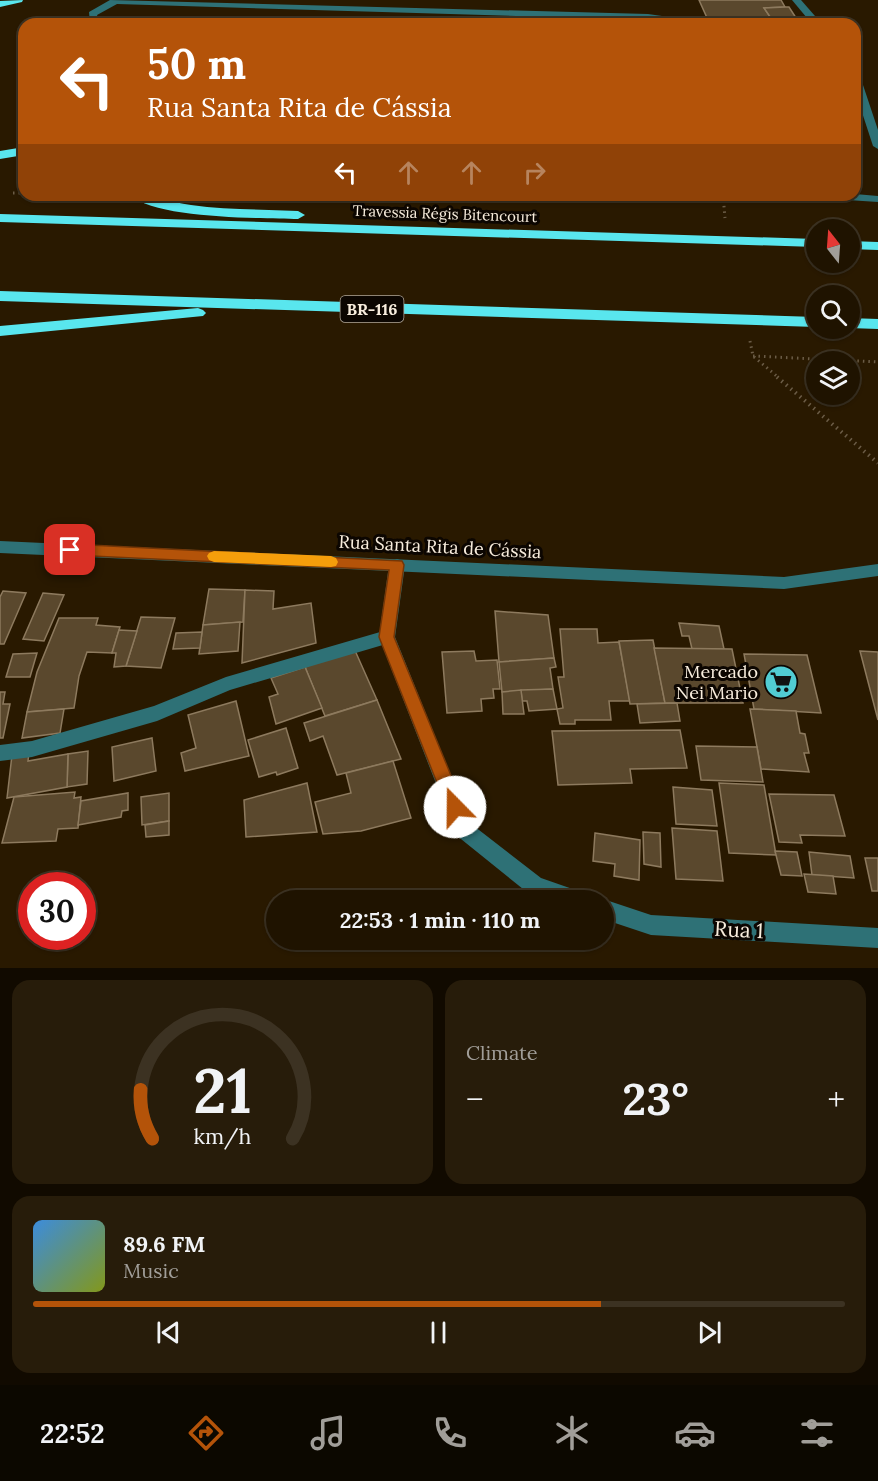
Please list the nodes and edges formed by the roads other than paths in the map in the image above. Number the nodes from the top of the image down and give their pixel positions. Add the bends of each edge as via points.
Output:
1 (18, 0) edge
2 (99, 0) edge
3 (796, 0) edge
4 (0, 4) edge
5 (92, 14) junction
6 (93, 18) edge
7 (655, 18) edge
8 (812, 18) edge
9 (861, 94) edge
10 (878, 146) edge
11 (18, 152) edge
12 (0, 155) edge
13 (861, 198) edge
14 (878, 199) edge
15 (151, 201) edge
16 (0, 218) edge
17 (506, 234) junction
18 (806, 243) edge
19 (860, 245) edge
20 (878, 246) edge
21 (0, 296) edge
22 (274, 306) junction
23 (806, 322) edge
24 (860, 323) edge
25 (878, 324) edge
26 (0, 331) edge
27 (0, 547) edge
28 (397, 565) junction
29 (878, 570) edge
30 (387, 637) junction
31 (0, 753) edge
32 (547, 890) edge
33 (614, 913) edge
34 (878, 938) edge

1 - 4 highway
2 - 5 street
3 - 8 street
5 - 6 street
5 - 7 street via 115,2
9 - 10 street
11 - 12 highway
13 - 14 street
15 - 17 highway via 194,209 416,222
16 - 17 highway, Travessia Régis Bitencourt
17 - 18 highway, Travessia Régis Bitencourt
19 - 20 highway
21 - 22 highway, BR-116
22 - 23 highway, BR-116
22 - 26 highway
24 - 25 highway
27 - 28 street, Rua Santa Rita de Cássia
28 - 29 street, Rua Santa Rita de Cássia via 784,583
28 - 30 street
30 - 31 street via 225,684 157,713 32,749
30 - 32 street via 464,829 535,886
33 - 34 street, Rua 1 via 651,925

